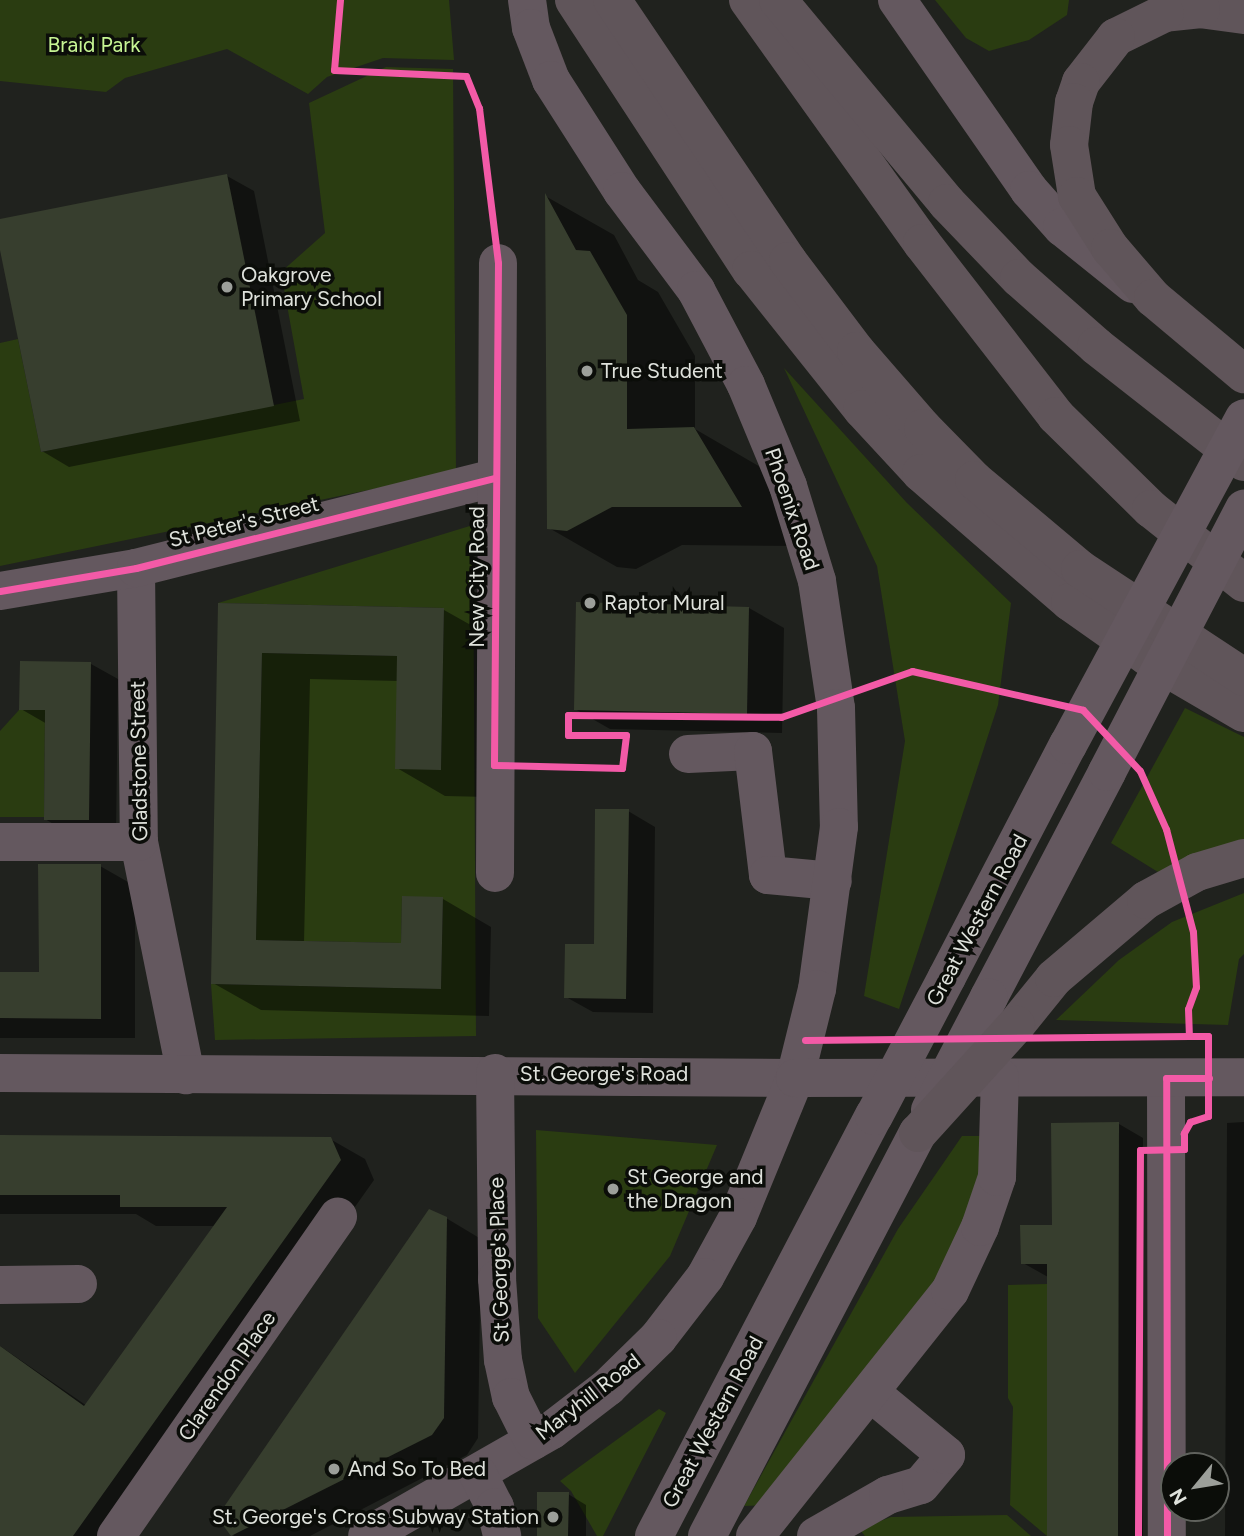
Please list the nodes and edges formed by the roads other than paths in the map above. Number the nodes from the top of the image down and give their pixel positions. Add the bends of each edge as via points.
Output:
1 (527, 0) edge
2 (574, 0) edge
3 (612, 0) edge
4 (897, 0) edge
5 (1213, 4) edge
6 (762, 7) edge
7 (1244, 15) edge
8 (498, 263) dead end
9 (1153, 298) junction
10 (1244, 354) edge
11 (1244, 374) edge
12 (1244, 418) edge
13 (1244, 463) edge
14 (495, 478) junction
15 (1244, 509) edge
16 (136, 568) junction
17 (1244, 583) edge
18 (0, 591) edge
19 (1244, 677) edge
20 (1244, 713) edge
21 (688, 754) dead end
22 (0, 842) edge
23 (139, 842) junction
24 (1244, 858) edge
25 (495, 873) dead end
26 (833, 881) junction
27 (0, 1073) edge
28 (495, 1073) junction
29 (186, 1075) junction
30 (795, 1077) junction
31 (1000, 1077) junction
32 (1226, 1077) edge
33 (1166, 1078) junction
34 (918, 1133) junction
35 (338, 1217) dead end
36 (78, 1284) dead end
37 (0, 1285) edge
38 (871, 1393) junction
39 (533, 1441) junction
40 (478, 1474) junction
41 (133, 1529) edge
42 (367, 1536) edge
43 (502, 1536) edge
44 (654, 1536) edge
45 (707, 1536) edge
46 (755, 1536) edge
47 (816, 1536) edge
48 (1167, 1536) edge

1 - 26 main road, Phoenix Road via 531,28 551,80 622,191 696,289 746,385 788,486 817,582 831,662 839,760
2 - 20 highway via 751,270 804,339 922,473 997,542 1148,657
3 - 19 highway via 788,261 856,351 974,480 1080,569
4 - 9 main road via 1029,190 1091,253
5 - 7 highway
5 - 9 highway via 1157,15 1116,37 1081,82 1070,122 1071,172 1077,196 1110,248
6 - 13 highway via 804,33 947,203 1019,278 1096,346
6 - 17 highway via 922,243 1056,416 1151,509
8 - 14 main road, New City Road
9 - 10 main road
9 - 11 highway
12 - 44 main road, Great Western Road, bridge
14 - 16 main road, St Peter's Street
14 - 25 main road, New City Road
15 - 34 main road, bridge
16 - 18 main road, St Peter's Street
16 - 23 main road, Gladstone Street
21 - 26 main road via 754,751 768,875
22 - 23 main road
23 - 29 main road, Gladstone Street
24 - 34 highway, bridge via 1197,872 1146,900 1055,978
26 - 30 main road, Phoenix Road via 817,989
27 - 29 main road, St. George's Road
28 - 29 main road, St. George's Road
28 - 30 main road, St. George's Road
28 - 39 main road, St George's Place via 503,1360 511,1397
30 - 31 main road, St. George's Road
30 - 39 main road, Maryhill Road via 738,1217 681,1312 608,1387
31 - 33 main road, St. George's Road
31 - 38 main road via 997,1177 980,1227 936,1313
32 - 33 main road, St. George's Road
33 - 48 main road
34 - 45 main road
35 - 41 main road, Clarendon Place
36 - 37 main road
38 - 46 main road
38 - 47 main road via 946,1455 921,1485 888,1494
39 - 40 main road, Maryhill Road
40 - 42 main road, Maryhill Road
40 - 43 main road via 495,1507

